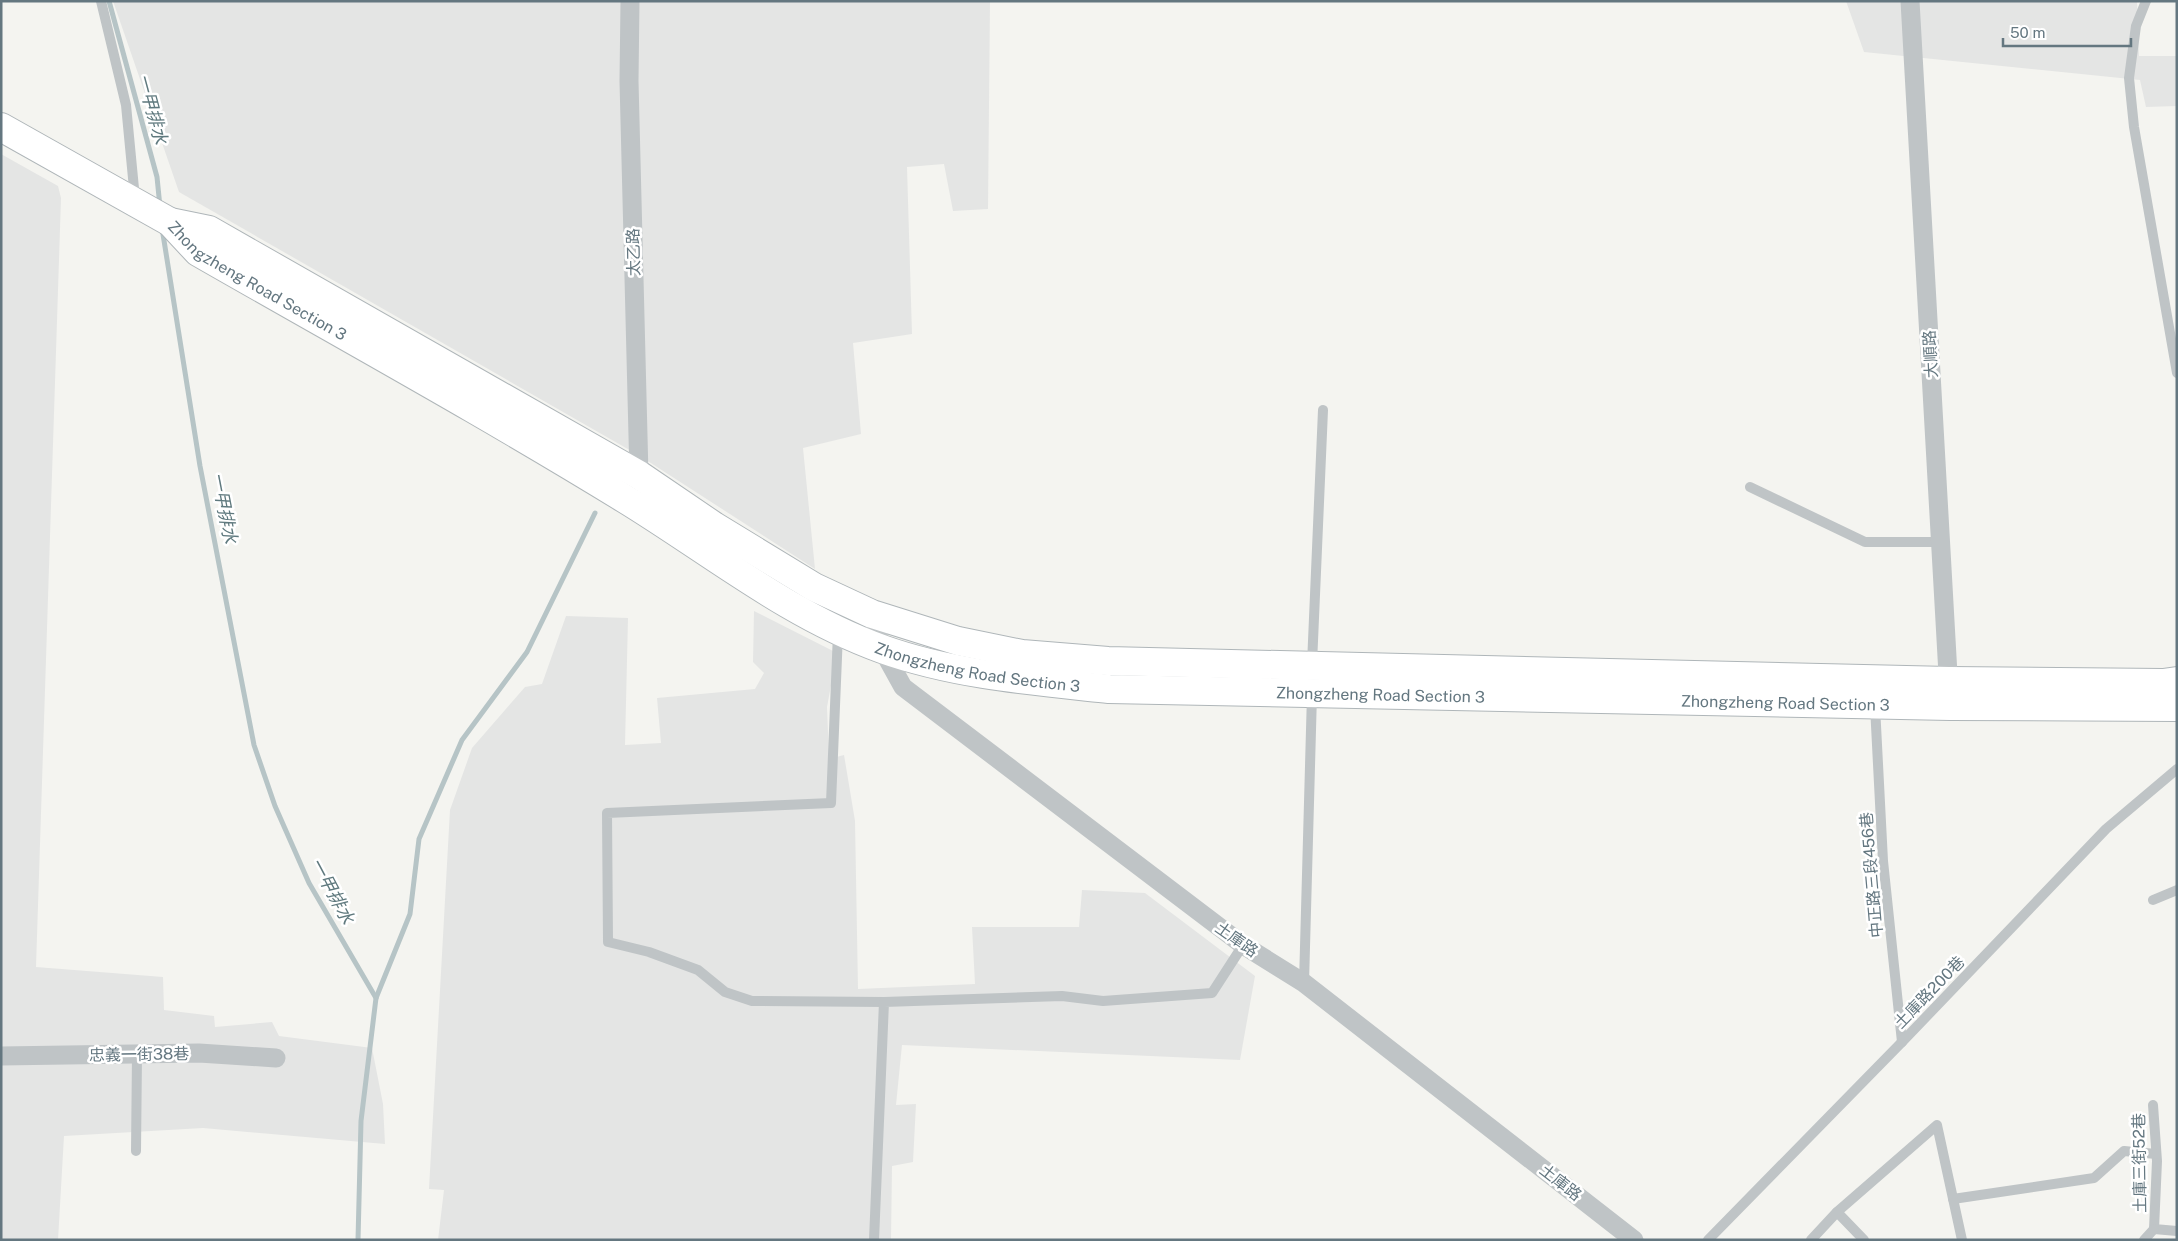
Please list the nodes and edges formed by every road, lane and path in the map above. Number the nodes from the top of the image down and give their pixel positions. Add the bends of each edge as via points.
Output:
1 (101, 1) edge
2 (630, 1) edge
3 (1910, 1) edge
4 (2146, 1) edge
5 (1, 127) edge
6 (135, 203) junction
7 (170, 222) junction
8 (2177, 373) edge
9 (1323, 410) dead end
10 (639, 475) junction
11 (1750, 487) dead end
12 (628, 500) junction
13 (1940, 542) junction
14 (872, 614) junction
15 (838, 630) junction
16 (882, 649) junction
17 (1312, 680) junction
18 (2177, 681) edge
19 (1949, 693) junction
20 (1875, 705) junction
21 (2177, 707) edge
22 (2177, 769) edge
23 (2177, 890) edge
24 (2153, 900) dead end
25 (1243, 945) junction
26 (1304, 982) junction
27 (884, 1002) junction
28 (1902, 1042) junction
29 (137, 1055) junction
30 (1, 1056) edge
31 (276, 1058) dead end
32 (2153, 1105) dead end
33 (136, 1151) dead end
34 (2156, 1154) junction
35 (1953, 1199) junction
36 (1837, 1212) junction
37 (2154, 1229) junction
38 (2177, 1231) edge
39 (874, 1240) edge
40 (1634, 1240) edge
41 (1708, 1240) edge
42 (1811, 1240) edge
43 (1864, 1240) edge
44 (1962, 1240) edge
45 (2144, 1240) edge

1 - 6 lane via 126,105
2 - 10 street, 太乙路 via 629,81
3 - 13 street, 大順路
4 - 8 lane via 2136,26 2128,78
5 - 6 main road
6 - 7 main road
7 - 10 main road, Zhongzheng Road Section 3 via 209,230
7 - 12 main road, Zhongzheng Road Section 3 via 198,252
9 - 17 lane
10 - 12 street, 太乙路
10 - 14 main road, Zhongzheng Road Section 3 via 714,526 814,586
11 - 13 lane via 1865,542
12 - 15 main road, Zhongzheng Road Section 3 via 794,609
13 - 19 street, 大順路
14 - 16 street, 土庫路
14 - 17 main road, Zhongzheng Road Section 3 via 958,641 1022,654
15 - 16 main road, Zhongzheng Road Section 3
15 - 27 lane via 831,803 607,813 608,942 649,952 698,970 725,992 752,1001
16 - 17 main road, Zhongzheng Road Section 3 via 949,667 1109,689
16 - 25 street, 土庫路 via 903,688
17 - 19 main road, Zhongzheng Road Section 3
17 - 20 main road, Zhongzheng Road Section 3
17 - 26 lane
18 - 19 main road, Zhongzheng Road Section 3
19 - 20 main road, Zhongzheng Road Section 3
19 - 21 main road, Zhongzheng Road Section 3
20 - 28 lane, 中正路三段456巷 via 1883,861
22 - 28 lane, 土庫路200巷 via 2106,829
23 - 24 lane
25 - 26 street, 土庫路
25 - 27 lane via 1212,993 1103,1001 1062,996
26 - 40 street, 土庫路
27 - 39 lane
28 - 41 lane, 土庫路200巷
29 - 30 street, 忠義一街38巷
29 - 31 street, 忠義一街38巷 via 199,1053
29 - 33 lane
32 - 34 lane, 土庫三街52巷
34 - 35 lane via 2124,1151 2094,1178
34 - 37 lane, 土庫三街52巷
35 - 36 lane via 1937,1125
35 - 44 lane
36 - 42 lane
36 - 43 lane
37 - 38 lane, 土庫三街52巷
37 - 45 lane

